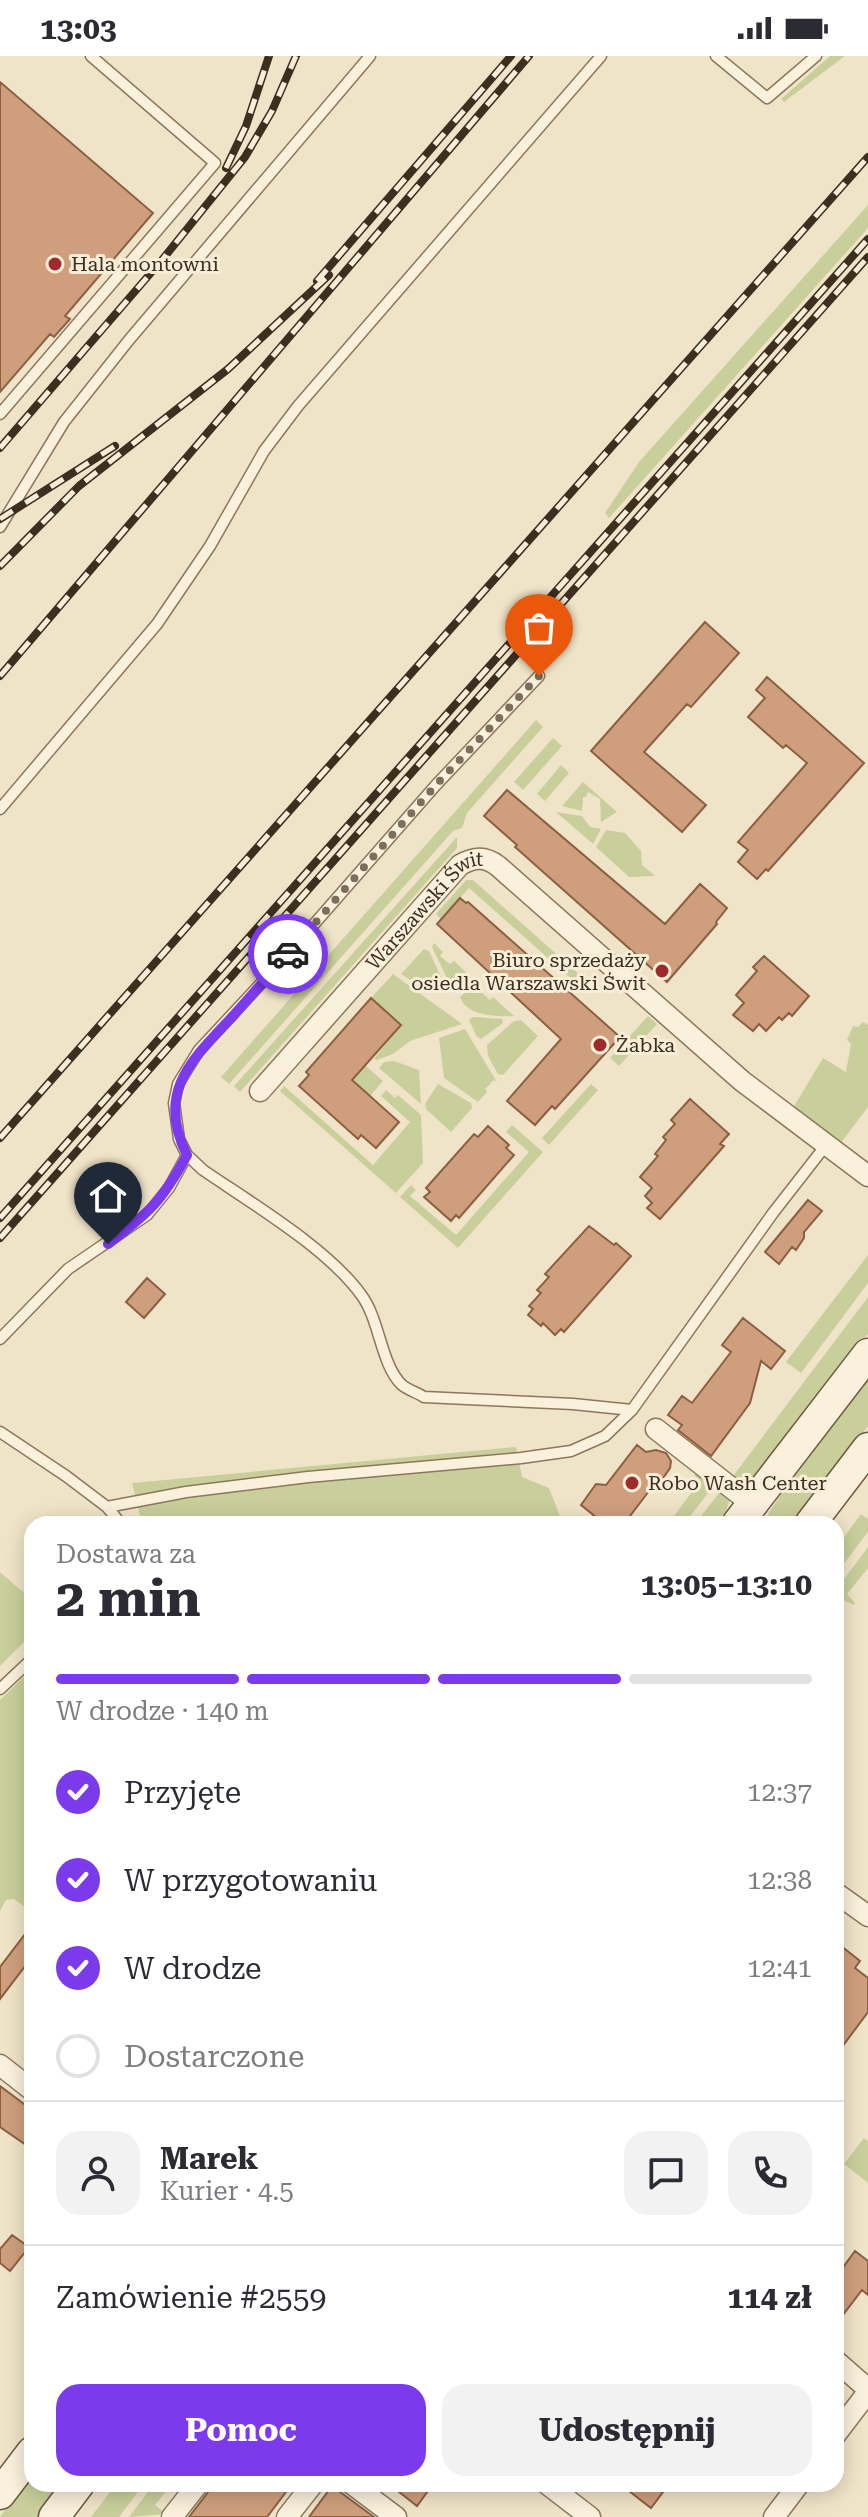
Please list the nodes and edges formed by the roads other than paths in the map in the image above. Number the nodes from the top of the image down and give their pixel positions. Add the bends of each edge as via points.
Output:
1 (91, 56) edge
2 (370, 56) edge
3 (601, 56) edge
4 (716, 56) edge
5 (816, 56) edge
6 (0, 414) edge
7 (0, 527) edge
8 (539, 676) dead end
9 (0, 809) edge
10 (260, 1091) dead end
11 (826, 1145) junction
12 (187, 1155) junction
13 (868, 1176) edge
14 (0, 1339) edge
15 (868, 1354) edge
16 (632, 1410) junction
17 (656, 1429) dead end
18 (0, 1432) edge
19 (868, 1448) edge
20 (107, 1507) junction
21 (745, 1514) edge
22 (114, 1516) edge
23 (816, 1516) edge
24 (24, 1666) edge
25 (0, 1689) edge
26 (844, 1899) edge
27 (868, 1916) edge
28 (0, 2065) edge
29 (24, 2084) edge
30 (844, 2368) edge
31 (868, 2390) edge
32 (844, 2423) edge
33 (24, 2462) edge
34 (73, 2492) edge
35 (192, 2492) edge
36 (307, 2492) edge
37 (363, 2492) edge
38 (557, 2492) edge
39 (793, 2492) edge
40 (0, 2494) edge
41 (54, 2517) edge
42 (172, 2517) edge
43 (287, 2517) edge
44 (396, 2517) edge
45 (590, 2517) edge
46 (774, 2517) edge

1 - 6 lane via 215,163
2 - 7 lane via 64,422
3 - 9 lane via 298,406 264,451 210,546 157,624
4 - 5 lane via 767,98
8 - 12 lane via 199,1050 178,1084 174,1103
10 - 11 street, Warszawski Świt via 460,865 480,858 491,860 742,1081
11 - 13 street, Warszawski Świt
11 - 16 lane
12 - 14 lane via 147,1215 68,1269
12 - 16 lane via 324,1256 362,1296 402,1385 424,1397
15 - 21 main road
16 - 20 lane via 605,1436 571,1451 308,1477
17 - 21 street
18 - 20 lane
19 - 23 main road
20 - 22 lane
24 - 25 lane
26 - 27 street
28 - 29 street
30 - 31 street
31 - 32 street
33 - 40 main road
34 - 41 main road
35 - 42 street
36 - 43 street
37 - 44 street
38 - 45 street
39 - 46 street

